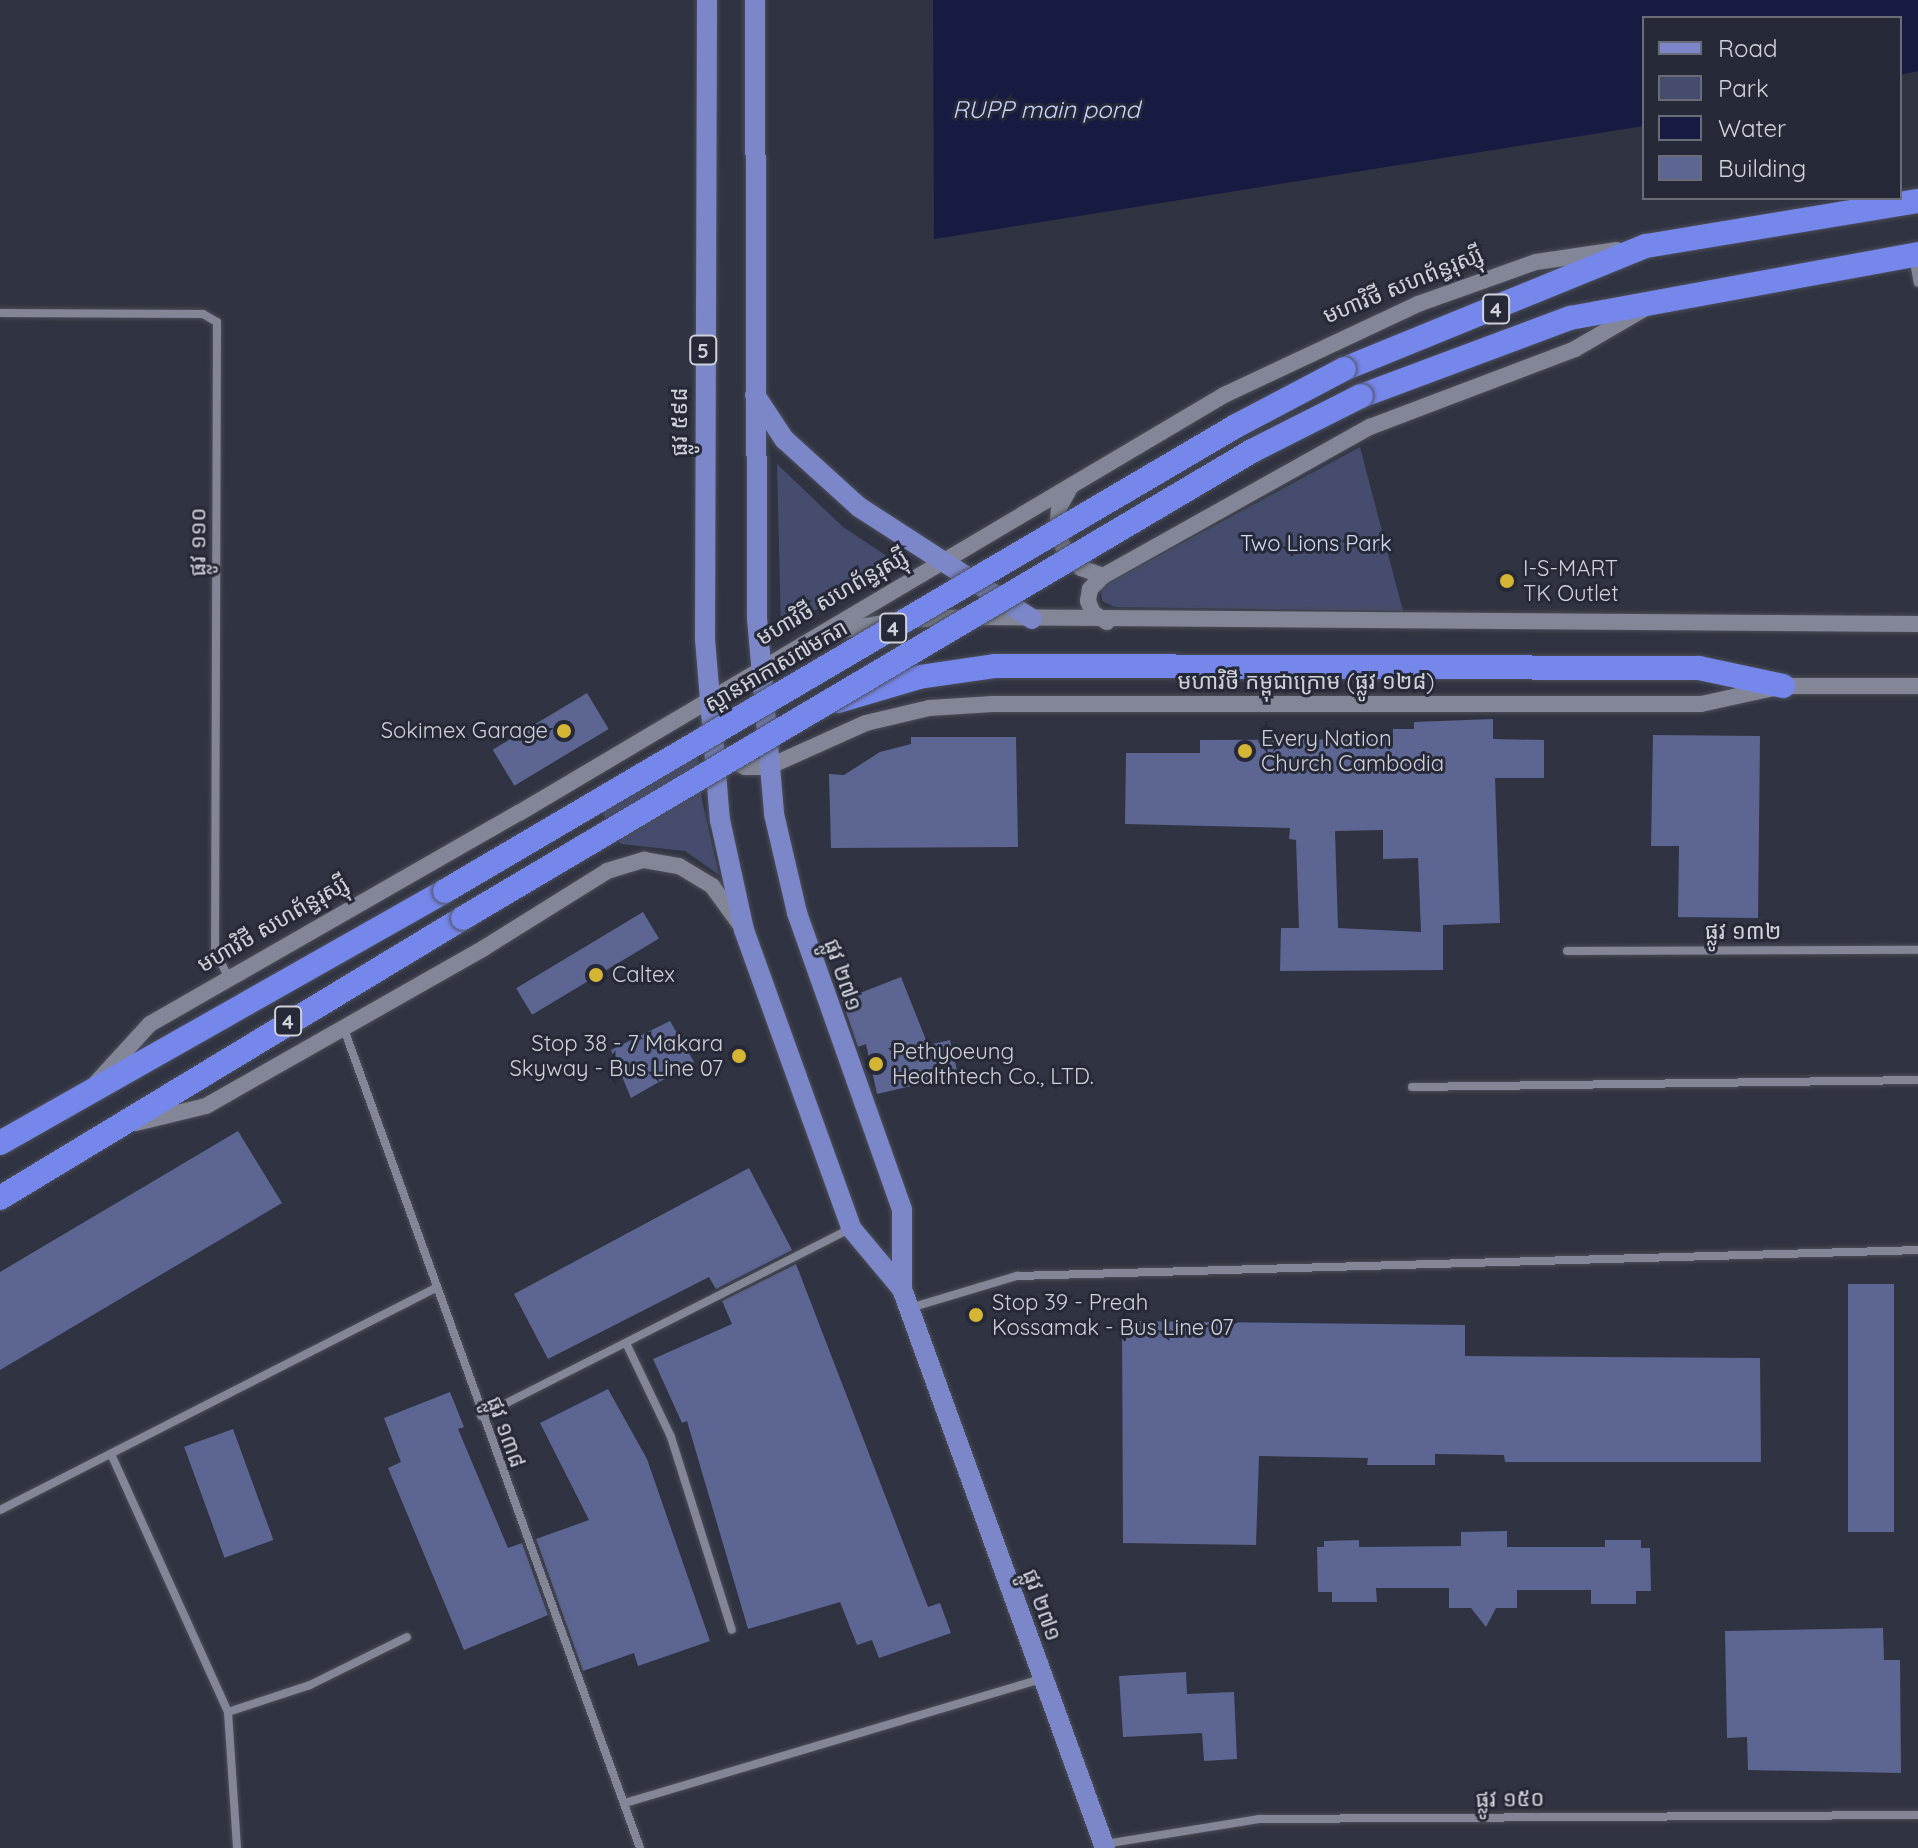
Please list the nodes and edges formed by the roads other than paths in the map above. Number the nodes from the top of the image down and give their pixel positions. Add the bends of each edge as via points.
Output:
1 (707, 0) edge
2 (755, 0) edge
3 (1918, 201) edge
4 (1646, 246) junction
5 (1916, 255) edge
6 (1918, 283) edge
7 (1659, 300) junction
8 (0, 313) edge
9 (1344, 369) joint
10 (754, 393) junction
11 (1071, 485) junction
12 (940, 564) junction
13 (1103, 576) junction
14 (1032, 619) junction
15 (1107, 622) junction
16 (1918, 624) edge
17 (823, 633) junction
18 (759, 671) junction
19 (1783, 686) junction
20 (1918, 686) edge
21 (707, 700) junction
22 (820, 707) junction
23 (711, 744) junction
24 (768, 767) junction
25 (445, 891) joint
26 (744, 930) junction
27 (1918, 950) edge
28 (1567, 951) dead end
29 (229, 979) junction
30 (343, 1026) junction
31 (1918, 1080) edge
32 (1412, 1087) dead end
33 (91, 1088) junction
34 (115, 1128) junction
35 (0, 1143) edge
36 (0, 1198) edge
37 (851, 1228) junction
38 (1918, 1250) edge
39 (435, 1288) junction
40 (902, 1289) junction
41 (909, 1309) junction
42 (626, 1343) junction
43 (481, 1416) junction
44 (111, 1454) junction
45 (0, 1510) edge
46 (732, 1630) dead end
47 (407, 1637) dead end
48 (1043, 1679) junction
49 (228, 1712) junction
50 (625, 1803) junction
51 (1918, 1815) edge
52 (1104, 1846) edge
53 (237, 1848) edge
54 (640, 1848) edge

1 - 21 main road, ផ្លូវ ៥៩៨ / 5
2 - 10 main road
3 - 4 highway, មហាវិថី សហព័ន្ធរុស្ស៊ី / 4
4 - 9 highway, មហាវិថី សហព័ន្ធរុស្ស៊ី / 4
4 - 11 main road, មហាវិថី សហព័ន្ធរុស្ស៊ី via 1536,262 1418,304 1224,395
5 - 6 street
5 - 7 highway, 4
7 - 13 main road via 1575,349 1370,427
7 - 22 highway, 4, bridge via 1570,318 1361,396 1252,451
8 - 29 street, ផ្លូវ ១១០ via 203,314 217,322 215,951
9 - 25 highway, ស្ពានអាកាស៧មករា / 4, bridge via 1222,434
10 - 12 main road via 784,439 812,468
10 - 18 main road
11 - 12 main road, មហាវិថី សហព័ន្ធរុស្ស៊ី
11 - 13 main road via 1059,508 1061,541 1081,568
12 - 14 main road
12 - 17 main road, មហាវិថី សហព័ន្ធរុស្ស៊ី
13 - 15 main road via 1090,589 1088,601 1093,613
14 - 15 main road
14 - 17 main road via 900,620
15 - 16 main road
17 - 18 main road, មហាវិថី សហព័ន្ធរុស្ស៊ី
18 - 21 main road, មហាវិថី សហព័ន្ធរុស្ស៊ី
18 - 24 main road, ផ្លូវ ២៧១
19 - 20 main road, មហាវិថី កម្ពុជាក្រោម (ផ្លូវ ១២៨)
19 - 22 highway, bridge via 1699,668 994,666 919,677
19 - 24 main road, មហាវិថី កម្ពុជាក្រោម (ផ្លូវ ១២៨) via 1701,704 929,708 866,723
21 - 23 main road, ផ្លូវ ២៧១
21 - 29 main road, មហាវិថី សហព័ន្ធរុស្ស៊ី
22 - 34 highway, 4, bridge
23 - 24 main road via 736,764
23 - 26 main road, ផ្លូវ ២៧១ via 720,820
24 - 40 main road, ផ្លូវ ២៧១ via 797,913 902,1210
25 - 33 highway, មហាវិថី សហព័ន្ធរុស្ស៊ី / 4 via 173,1049
26 - 30 main road via 712,886 679,866 644,860 607,871 484,948
26 - 37 main road, ផ្លូវ ២៧១
27 - 28 street, ផ្លូវ ១៣២
29 - 33 main road, មហាវិថី សហព័ន្ធរុស្ស៊ី via 150,1024
30 - 34 main road via 206,1106
30 - 39 street, ផ្លូវ ១៣៨
31 - 32 street
33 - 35 highway, មហាវិថី សហព័ន្ធរុស្ស៊ី / 4
34 - 36 highway, 4
37 - 40 main road, ផ្លូវ ២៧១
37 - 42 street
38 - 41 street via 1017,1276
39 - 43 street, ផ្លូវ ១៣៨
39 - 44 street
40 - 41 main road, ផ្លូវ ២៧១
41 - 48 main road, ផ្លូវ ២៧១
42 - 43 street
42 - 46 street via 671,1437
43 - 50 street, ផ្លូវ ១៣៨
44 - 45 street
44 - 49 street
47 - 49 street via 310,1685
48 - 50 street
48 - 52 main road, ផ្លូវ ២៧១
49 - 53 street
50 - 54 street, ផ្លូវ ១៣៨
51 - 52 street, ផ្លូវ ១៥០ via 1260,1819

